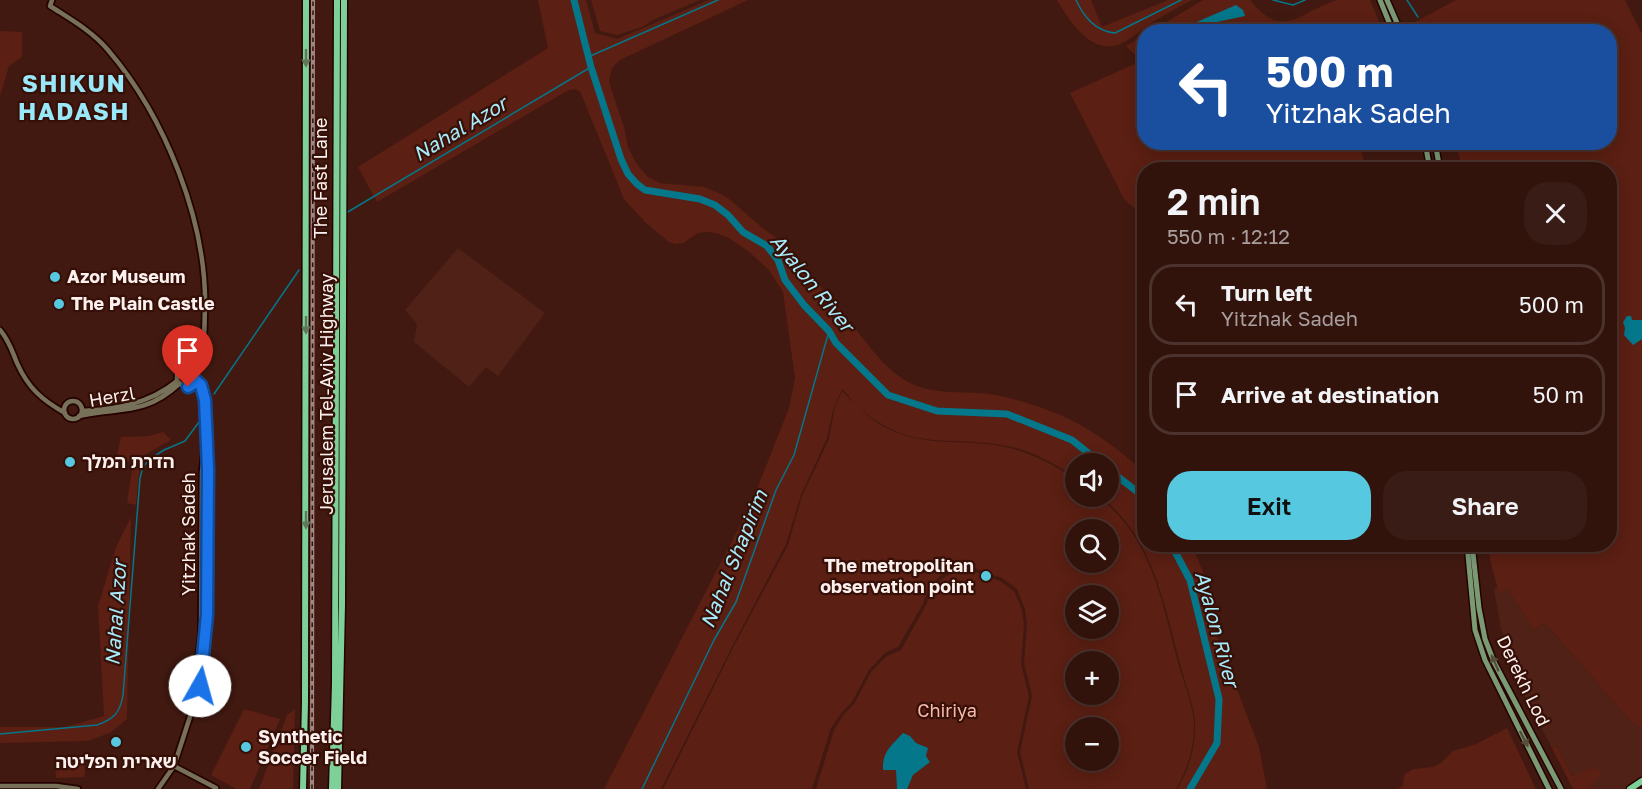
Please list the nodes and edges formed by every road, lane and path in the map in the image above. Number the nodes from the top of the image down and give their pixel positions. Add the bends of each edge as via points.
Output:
1 (52, 0) edge
2 (306, 0) edge
3 (337, 0) edge
4 (344, 0) edge
5 (1380, 0) edge
6 (1387, 0) edge
7 (1390, 24) edge
8 (1398, 24) edge
9 (0, 330) edge
10 (197, 356) junction
11 (189, 370) junction
12 (193, 379) junction
13 (178, 382) junction
14 (65, 410) junction
15 (81, 413) junction
16 (1468, 552) edge
17 (1474, 552) edge
18 (174, 766) junction
19 (1642, 781) edge
20 (0, 786) edge
21 (78, 789) edge
22 (158, 789) edge
23 (215, 789) edge
24 (303, 789) edge
25 (332, 789) edge
26 (338, 789) edge
27 (1549, 789) edge
28 (1561, 789) edge
29 (1632, 789) edge

1 - 10 street via 50,6 107,48 155,121 173,158 204,270 204,328
2 -> 24 highway, Jerusalem Tel-Aviv Highway
3 - 25 highway, The Fast Lane
4 - 26 highway, Jerusalem Tel-Aviv Highway
5 - 7 main road
6 - 8 main road
9 - 14 street, Herzl via 27,383 46,402
10 - 11 street
10 - 12 street
11 - 12 street
11 - 13 street via 179,372
12 - 13 street via 184,387
12 - 18 street, Yitzhak Sadeh via 202,388 205,400 207,615 200,686
13 - 15 street, Herzl via 147,400
14 - 15 street via 71,419
14 - 15 street via 73,401 81,405
16 -> 27 main road, Derekh Lod via 1475,630 1485,660
28 -> 17 main road, Derekh Lod via 1485,639
18 - 22 street, Yitzhak Sadeh
18 - 23 street
19 - 29 highway
20 - 21 street

